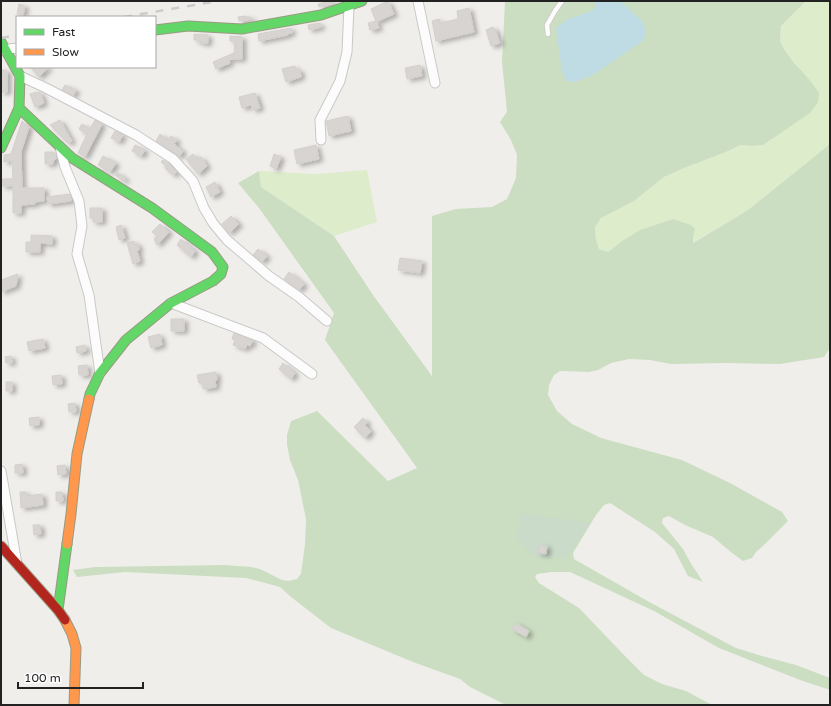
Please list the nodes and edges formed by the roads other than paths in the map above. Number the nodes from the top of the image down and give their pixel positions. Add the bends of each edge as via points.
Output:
1 (362, 1) edge
2 (418, 1) edge
3 (562, 1) edge
4 (349, 6) junction
5 (156, 30) edge
6 (548, 34) dead end
7 (2, 47) edge
8 (16, 48) edge
9 (20, 76) junction
10 (435, 83) dead end
11 (18, 108) junction
12 (4, 137) edge
13 (321, 140) dead end
14 (60, 147) junction
15 (1, 148) edge
16 (171, 304) junction
17 (327, 321) dead end
18 (100, 373) junction
19 (312, 374) dead end
20 (1, 471) edge
21 (1, 546) edge
22 (17, 565) junction
23 (58, 610) junction
24 (74, 705) edge

1 - 4 street
2 - 10 street
3 - 6 lane via 547,25
4 - 5 street via 321,15 242,29 188,26
4 - 13 street via 347,52 340,81 320,120
7 - 8 street
7 - 9 street
9 - 11 street
9 - 17 street via 136,135 173,159 193,181 204,208 227,240 268,276 299,297
11 - 12 street via 11,128
11 - 14 street
12 - 15 street
14 - 16 street via 72,158 152,208 212,252 223,267 221,274 213,281
14 - 18 street via 79,201 82,226 77,254 89,295
16 - 18 street via 126,340
16 - 19 street via 263,338
18 - 23 street via 90,394 77,454
20 - 22 street
21 - 22 street
22 - 23 street
23 - 24 street via 76,644

